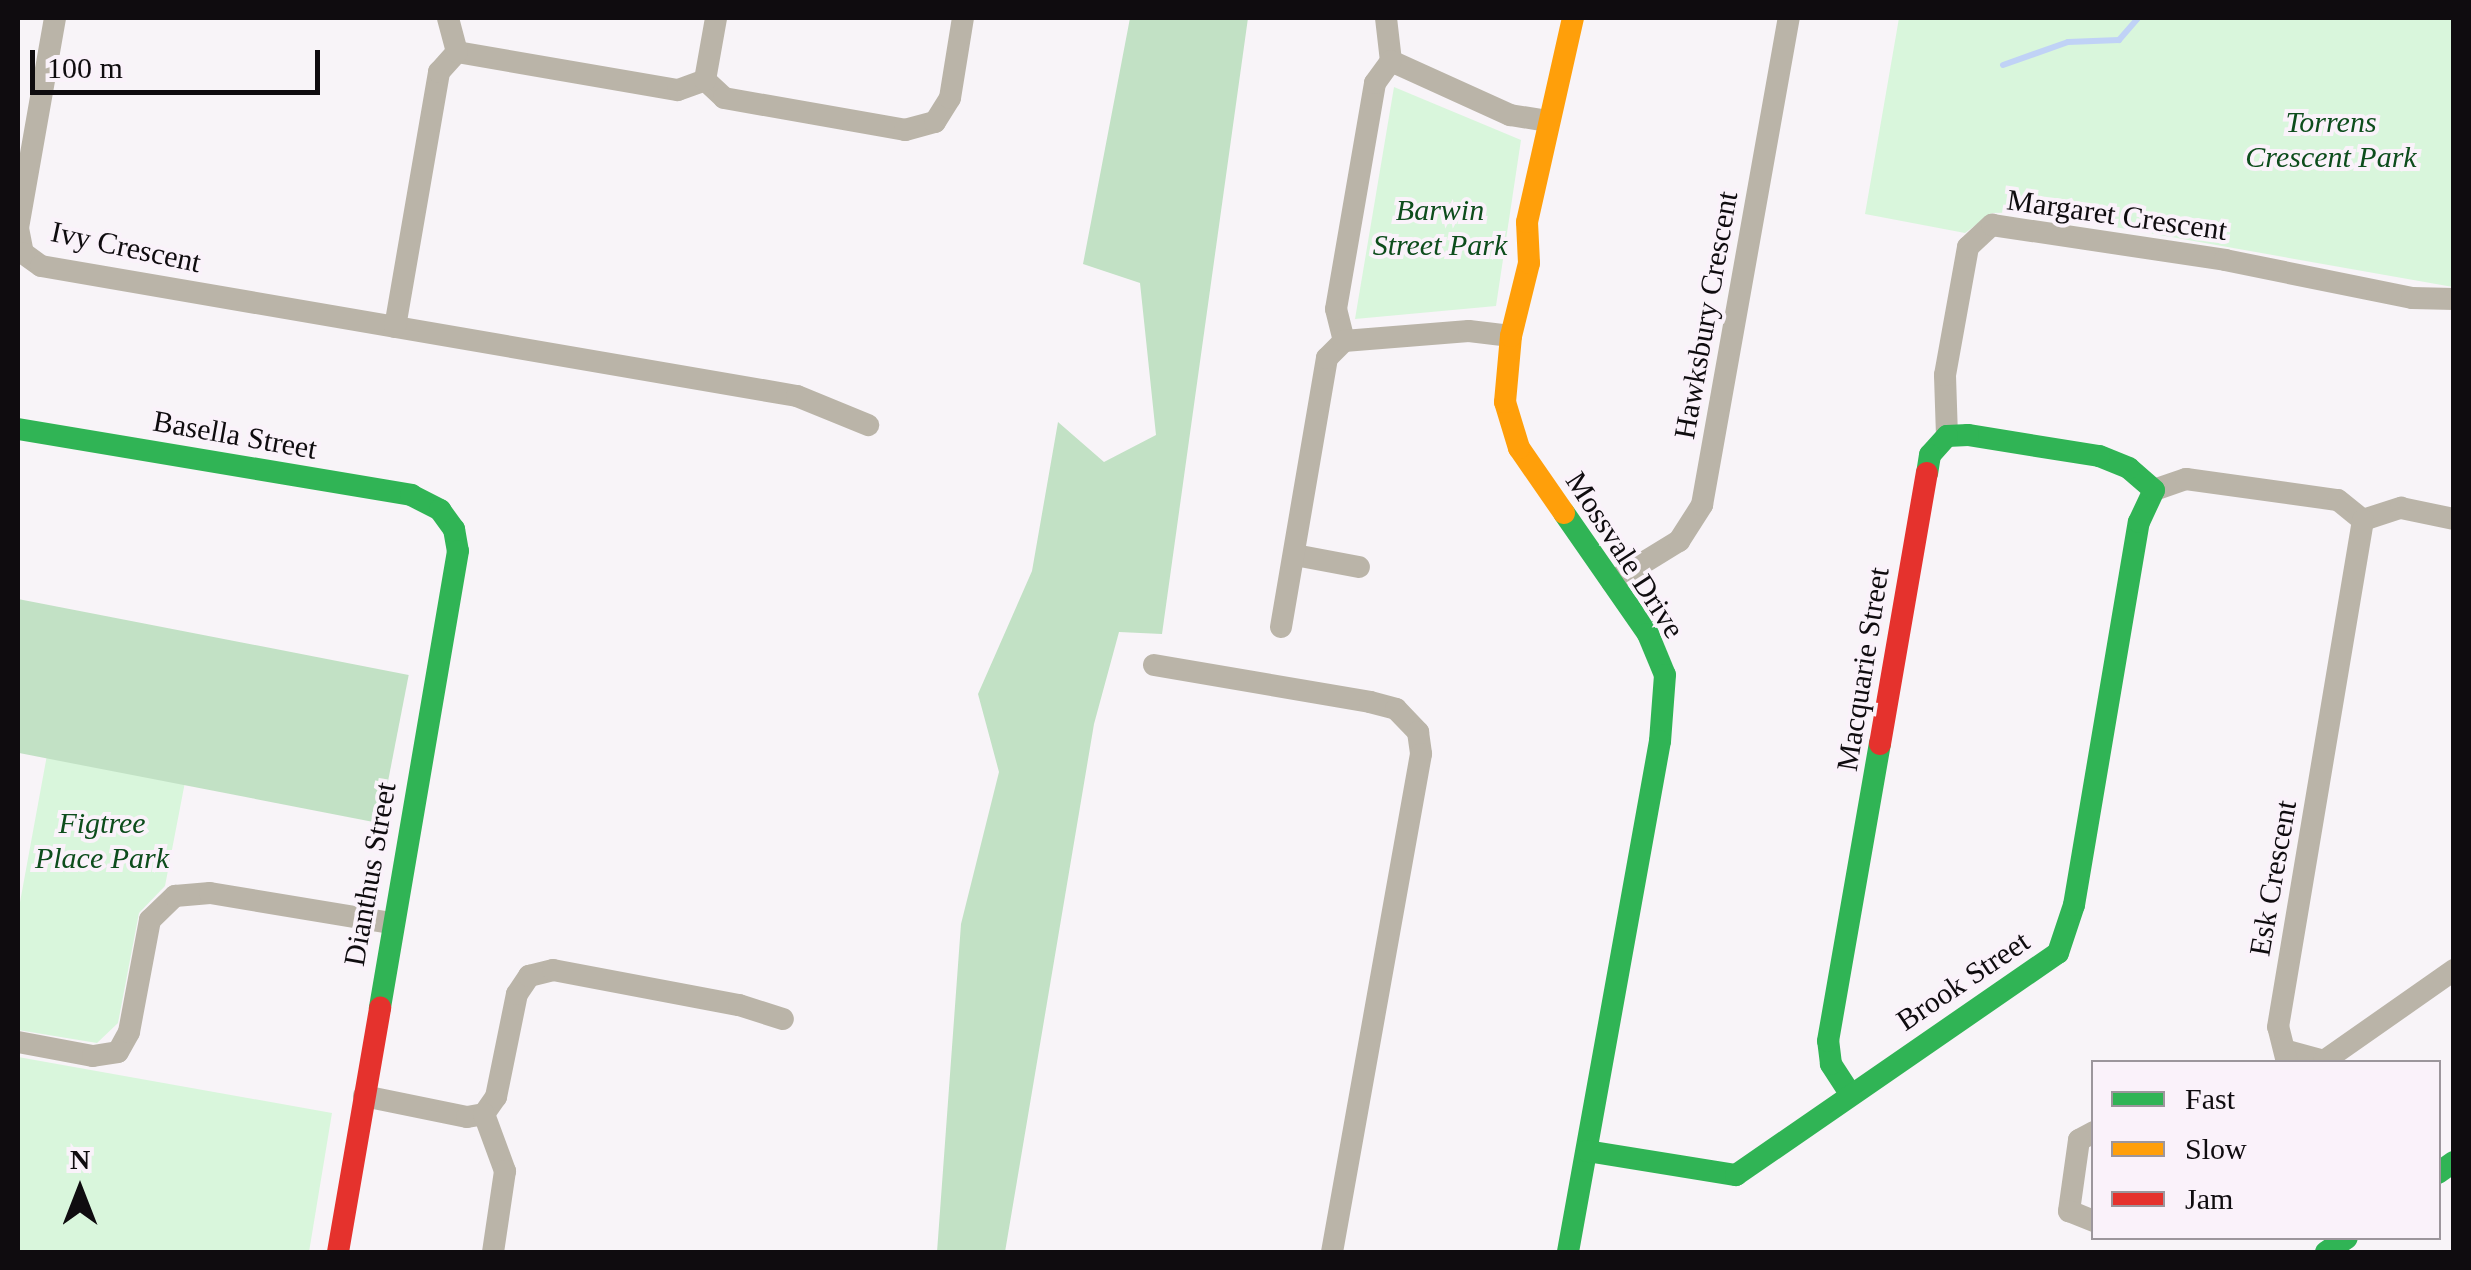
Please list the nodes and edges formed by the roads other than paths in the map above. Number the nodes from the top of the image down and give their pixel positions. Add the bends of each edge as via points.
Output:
1 (55, 18) edge
2 (448, 18) edge
3 (716, 18) edge
4 (963, 18) edge
5 (1386, 18) edge
6 (1573, 18) edge
7 (1789, 18) edge
8 (458, 52) junction
9 (1391, 61) junction
10 (705, 80) junction
11 (1549, 121) junction
12 (2454, 298) edge
13 (395, 327) junction
14 (1511, 336) junction
15 (1344, 341) junction
16 (868, 425) dead end
17 (18, 429) edge
18 (1947, 436) junction
19 (2154, 490) junction
20 (440, 510) joint
21 (2454, 518) edge
22 (2363, 520) junction
23 (1295, 555) junction
24 (1358, 567) dead end
25 (1612, 582) junction
26 (1281, 627) dead end
27 (1154, 665) dead end
28 (392, 923) junction
29 (2454, 970) edge
30 (783, 1020) dead end
31 (18, 1042) edge
32 (2287, 1057) edge
33 (2315, 1060) edge
34 (2325, 1060) edge
35 (1851, 1095) junction
36 (364, 1096) junction
37 (484, 1114) junction
38 (2091, 1134) edge
39 (1587, 1152) junction
40 (2091, 1220) edge
41 (338, 1252) edge
42 (493, 1252) edge
43 (1332, 1252) edge
44 (1568, 1252) edge

1 - 13 street, Ivy Crescent via 18,228 24,253 41,266
2 - 8 street
3 - 10 street
4 - 10 street via 950,98 934,122 905,130 724,98
5 - 9 street
6 - 11 street, Mossvale Drive
7 - 25 street, Hawksbury Crescent via 1702,505 1678,542
8 - 10 street via 678,90
8 - 13 street via 439,72
9 - 11 street via 1510,114
9 - 15 street via 1375,82 1336,309
11 - 14 street, Mossvale Drive via 1527,222 1529,263
12 - 18 street, Margaret Crescent via 2412,298 2225,260 1992,225 1968,247 1944,375
13 - 16 street, Ivy Crescent via 797,396
14 - 15 street via 1469,331
14 - 25 street, Mossvale Drive via 1505,402 1519,448
15 - 23 street via 1328,358
17 - 20 street, Basella Street via 411,495
18 - 19 street via 2065,450 2129,468
18 - 35 street, Macquarie Street via 1930,455 1828,1041 1831,1064
19 - 22 street via 2186,478 2338,500
19 - 35 street, Brook Street via 2139,522 2074,905 2058,952
20 - 28 street, Dianthus Street via 454,529 458,551
21 - 22 street via 2401,508
22 - 32 street, Esk Crescent via 2278,1027
23 - 24 street
23 - 26 street
25 - 39 street, Mossvale Drive via 1648,634 1665,675 1660,740
27 - 43 street via 1370,702 1396,709 1418,732 1421,754
28 - 31 street via 210,893 176,896 150,920 129,1032 118,1052 92,1056
28 - 36 street, Dianthus Street
29 - 34 street, Esk Crescent
30 - 37 street via 739,1004 553,970 529,976 517,994 496,1098
32 - 33 street, Esk Crescent
35 - 39 street, Brook Street via 1736,1175
36 - 37 street via 467,1117
36 - 41 street, Dianthus Street
37 - 42 street via 505,1172
38 - 40 street via 2079,1140 2070,1211
39 - 44 street, Mossvale Drive

